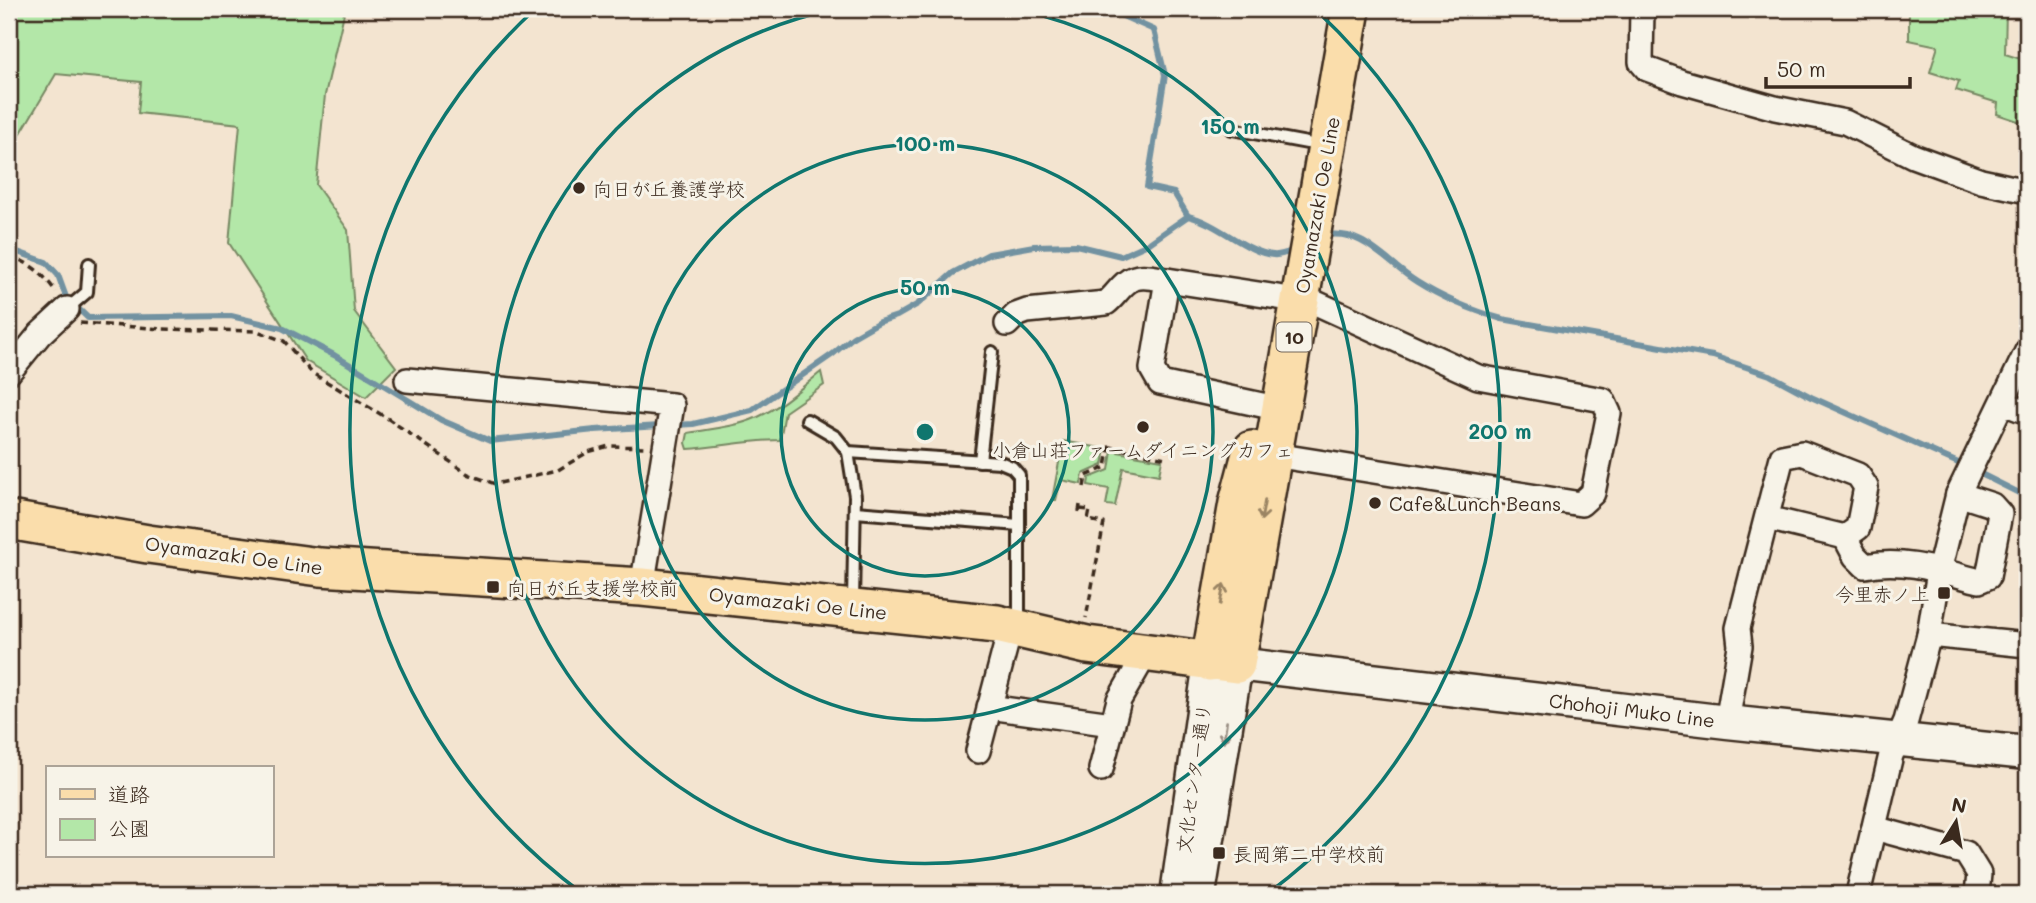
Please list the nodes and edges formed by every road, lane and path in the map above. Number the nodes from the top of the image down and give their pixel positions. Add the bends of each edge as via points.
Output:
1 (1329, 9) edge
2 (1351, 9) edge
3 (1642, 9) edge
4 (1232, 129) dead end
5 (1307, 143) junction
6 (2027, 191) edge
7 (9, 257) edge
8 (89, 264) dead end
9 (1167, 280) junction
10 (1291, 299) junction
11 (69, 308) junction
12 (1007, 324) dead end
13 (2027, 351) edge
14 (992, 352) dead end
15 (9, 372) edge
16 (407, 380) dead end
17 (2003, 403) junction
18 (1262, 405) junction
19 (2027, 412) edge
20 (807, 420) dead end
21 (665, 448) junction
22 (848, 452) junction
23 (1263, 453) junction
24 (1166, 458) dead end
25 (980, 461) junction
26 (1084, 487) dead end
27 (1961, 488) junction
28 (1080, 509) dead end
29 (855, 512) junction
30 (1767, 518) junction
31 (9, 520) edge
32 (1020, 526) junction
33 (1845, 537) junction
34 (1939, 571) junction
35 (642, 587) junction
36 (853, 608) junction
37 (1085, 624) dead end
38 (1013, 627) junction
39 (1929, 635) junction
40 (2027, 645) edge
41 (1146, 653) junction
42 (1223, 663) junction
43 (989, 707) junction
44 (1727, 722) junction
45 (1112, 724) junction
46 (1898, 739) junction
47 (978, 751) dead end
48 (2027, 753) edge
49 (1101, 769) dead end
50 (1874, 828) junction
51 (1177, 894) edge
52 (1199, 894) edge
53 (1858, 894) edge
54 (1977, 894) edge

1 - 5 main road, Oyamazaki Oe Line / 10
2 - 10 main road, Oyamazaki Oe Line / 10
3 - 6 street via 1641,62 1647,69 1762,104 1845,122 1924,160 1981,181
4 - 5 lane
5 - 10 main road, Oyamazaki Oe Line / 10
7 - 11 path via 44,274
8 - 11 lane via 87,292
9 - 10 street
9 - 12 street via 1133,279 1106,303 1027,312
9 - 18 street via 1152,369 1160,383
10 - 18 main road, Oyamazaki Oe Line / 10
10 - 23 main road, Oyamazaki Oe Line / 10
10 - 23 street via 1316,303 1478,377 1603,400 1609,413 1593,493 1581,504
11 - 15 street
11 - 21 path via 78,323 257,331 285,341 312,373 468,474 495,484 558,470 588,452 609,446
13 - 17 street
14 - 25 lane
16 - 21 street via 672,405
17 - 19 street
17 - 27 street
18 - 23 main road, Oyamazaki Oe Line / 10
20 - 22 lane via 836,437
21 - 35 street
22 - 25 lane
22 - 29 lane
23 - 42 main road, Oyamazaki Oe Line / 10 via 1238,503
24 - 26 path via 1110,446 1106,467 1086,476
25 - 32 lane via 1012,467 1019,475
27 - 34 street
27 - 34 street via 2000,514 1988,577 1979,581
28 - 37 path via 1090,510 1088,520 1104,523
29 - 32 lane
29 - 36 lane
30 - 33 street
30 - 33 street via 1782,457 1802,453 1858,475 1866,487 1858,528
30 - 44 street via 1738,628 1740,646
31 - 35 main road, Oyamazaki Oe Line via 320,567
32 - 38 lane via 1019,613
33 - 34 street via 1865,566 1886,562
34 - 39 street
35 - 36 main road, Oyamazaki Oe Line
36 - 38 main road, Oyamazaki Oe Line
38 - 41 main road, Oyamazaki Oe Line
38 - 43 street
39 - 40 street
39 - 46 street
41 - 42 main road, Oyamazaki Oe Line
41 - 45 street via 1119,700
42 - 44 main road, Chohoji Muko Line
42 - 51 main road, 文化センター通り
42 -> 52 main road, 文化センター通り
43 - 45 street
43 - 47 street
44 - 46 main road, Chohoji Muko Line
45 - 49 street
46 - 48 main road, Chohoji Muko Line
46 - 50 street
50 - 53 street
50 - 54 street via 1966,853 1979,874

